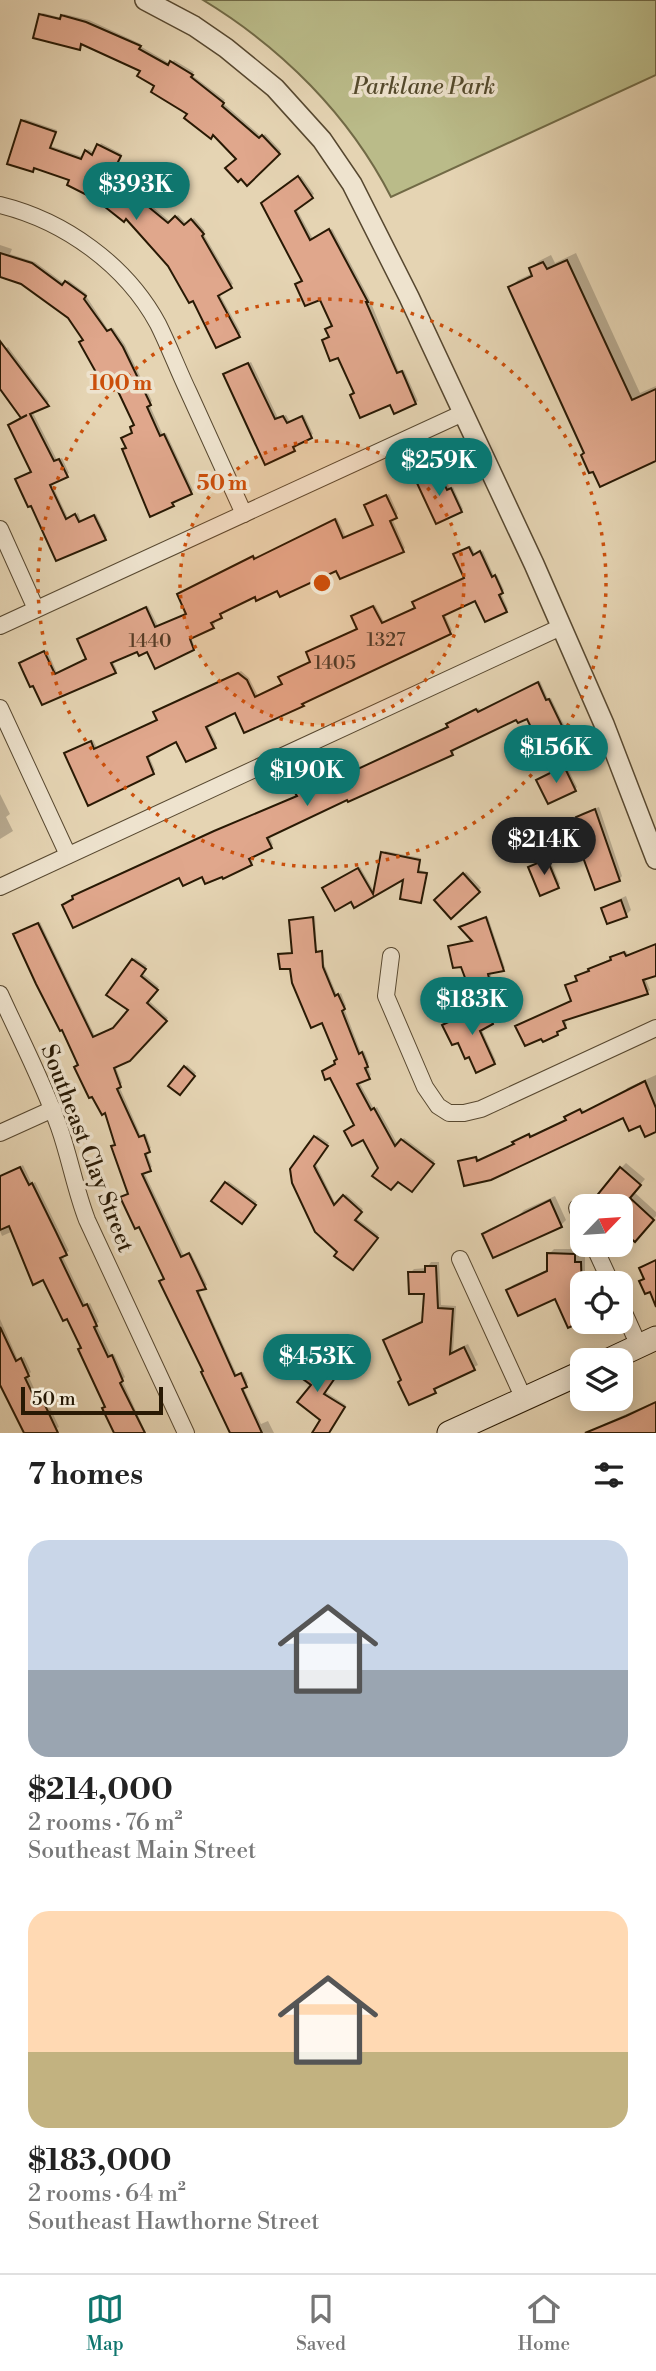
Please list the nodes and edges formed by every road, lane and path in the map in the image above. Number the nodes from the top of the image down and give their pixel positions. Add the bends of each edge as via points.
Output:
1 (145, 0) edge
2 (0, 205) edge
3 (463, 413) junction
4 (244, 514) junction
5 (0, 529) edge
6 (36, 609) junction
7 (0, 626) edge
8 (561, 627) junction
9 (0, 708) edge
10 (68, 855) junction
11 (656, 859) edge
12 (0, 887) edge
13 (391, 956) dead end
14 (0, 994) edge
15 (656, 1028) edge
16 (53, 1109) junction
17 (0, 1133) edge
18 (460, 1259) dead end
19 (633, 1322) edge
20 (648, 1342) edge
21 (570, 1377) edge
22 (524, 1399) junction
23 (186, 1433) edge
24 (449, 1433) edge

1 - 3 street via 194,26 242,60 298,111 322,140 367,211
2 - 4 street via 68,233 103,258 133,288 157,324
3 - 4 street
3 - 8 street
4 - 6 street
5 - 6 street
6 - 7 street
8 - 10 street
8 - 11 street
9 - 10 street
10 - 12 street
13 - 15 street via 386,996 425,1087 438,1107 449,1113 481,1109
14 - 16 street, Southeast Clay Street
16 - 17 street
16 - 23 street, Southeast Clay Street via 82,1208
18 - 22 street
19 - 20 street
21 - 22 main road
22 - 24 main road

